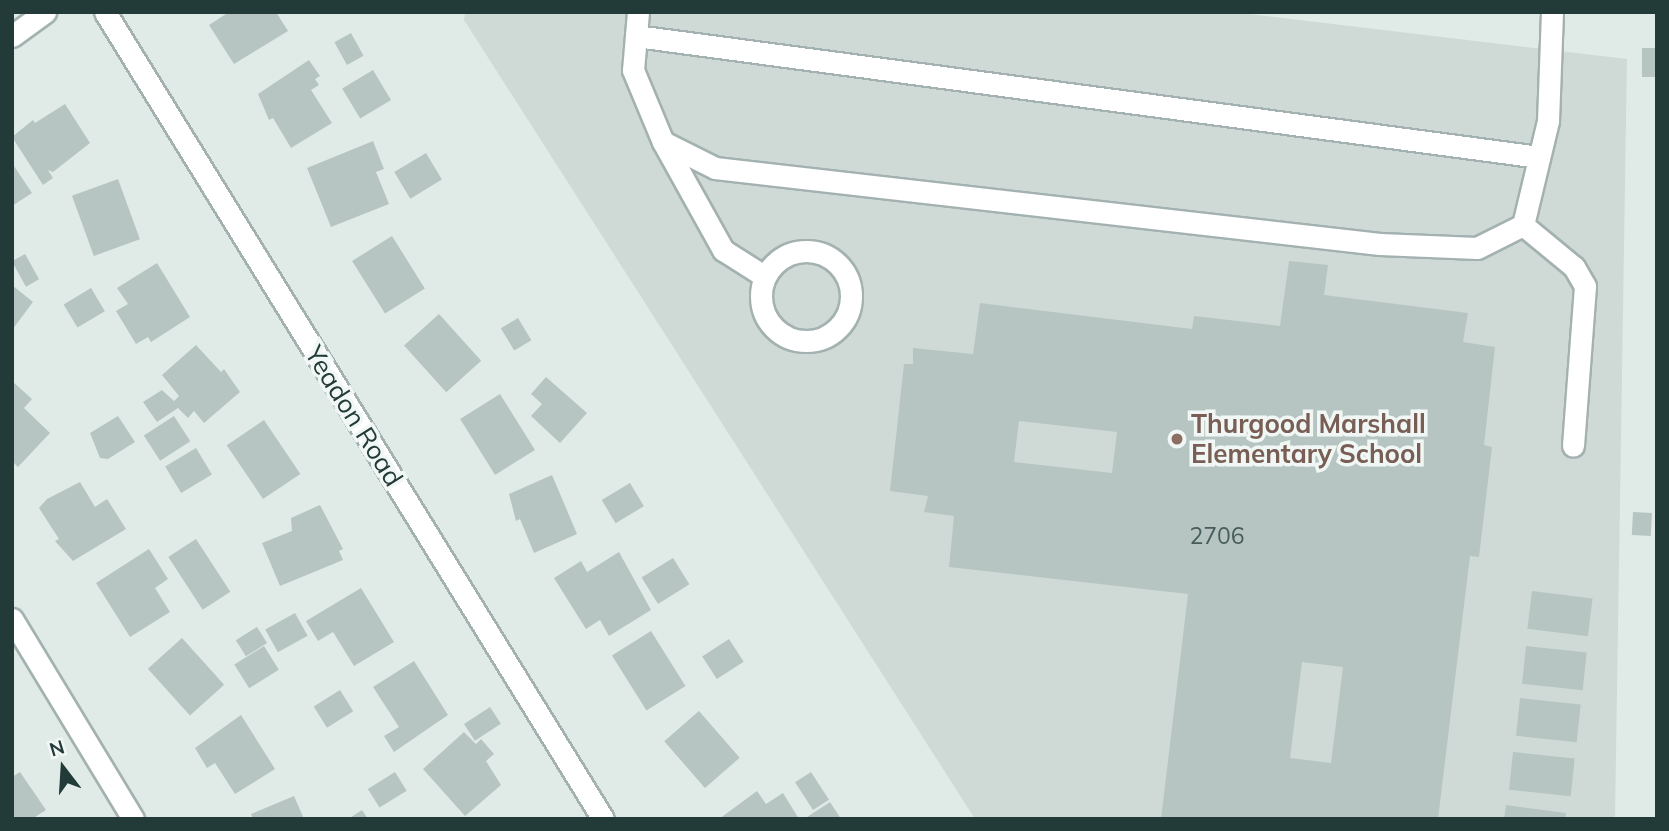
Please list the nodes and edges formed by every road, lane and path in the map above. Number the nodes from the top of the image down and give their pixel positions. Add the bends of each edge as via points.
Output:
1 (45, 12) edge
2 (105, 12) edge
3 (638, 12) edge
4 (1552, 12) edge
5 (12, 36) edge
6 (636, 36) junction
7 (663, 142) junction
8 (1539, 157) junction
9 (1523, 225) junction
10 (764, 276) junction
11 (1573, 446) dead end
12 (12, 619) edge
13 (133, 819) edge
14 (603, 819) edge

1 - 5 street
2 - 14 street, Yeadon Road
3 - 6 street
4 - 8 street via 1548,121
6 - 7 street via 633,71
6 - 8 street
7 - 9 street via 715,168 1380,244 1476,248
7 - 10 street via 723,250
8 - 9 street
9 - 11 street via 1574,267 1585,286
10 - 10 street via 762,311 785,337 821,339 847,316 849,281 840,265 825,255 808,250 790,253
12 - 13 street

